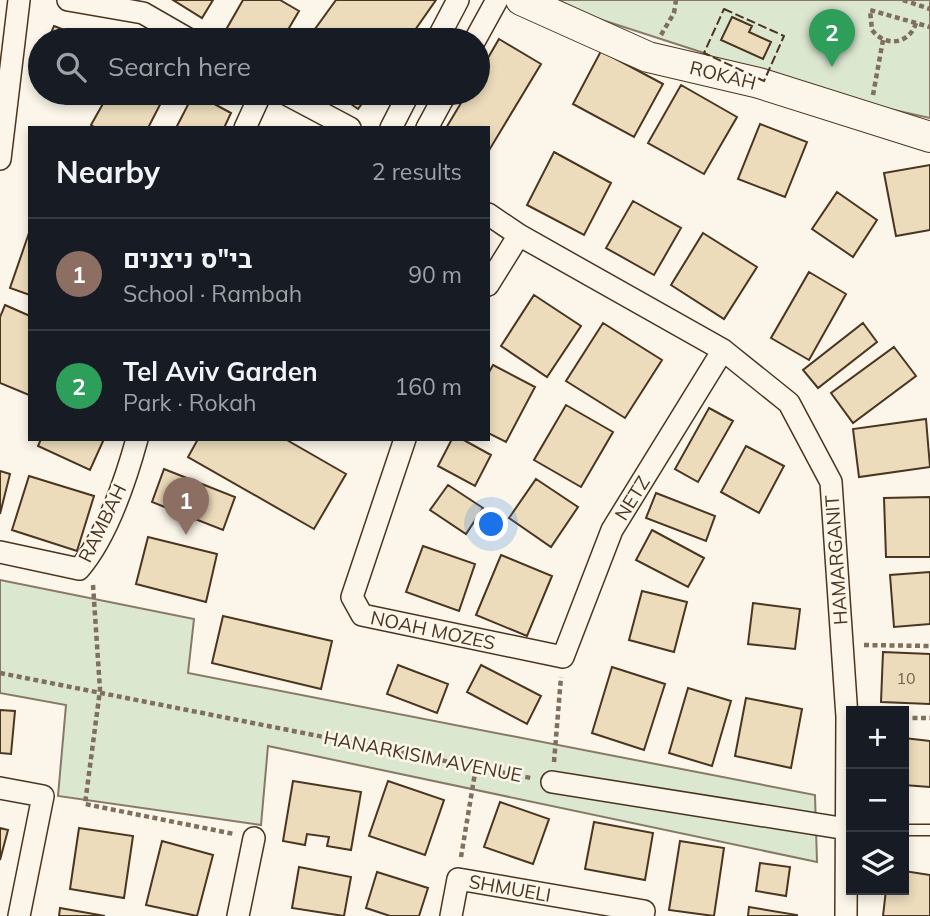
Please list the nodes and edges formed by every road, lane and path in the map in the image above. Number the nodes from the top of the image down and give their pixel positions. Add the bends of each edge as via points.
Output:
1 (19, 0) edge
2 (68, 0) edge
3 (458, 0) edge
4 (497, 0) edge
5 (521, 0) edge
6 (676, 0) edge
7 (903, 0) edge
8 (930, 9) edge
9 (916, 23) junction
10 (930, 27) edge
11 (169, 28) edge
12 (443, 28) edge
13 (482, 28) edge
14 (883, 40) junction
15 (648, 57) junction
16 (255, 105) edge
17 (307, 105) edge
18 (403, 105) edge
19 (439, 105) edge
20 (868, 118) junction
21 (245, 126) edge
22 (346, 126) edge
23 (392, 126) edge
24 (428, 126) edge
25 (930, 137) edge
26 (0, 159) edge
27 (490, 215) edge
28 (519, 235) junction
29 (490, 282) edge
30 (723, 351) junction
31 (136, 441) edge
32 (404, 441) edge
33 (0, 552) edge
34 (90, 556) junction
35 (842, 644) junction
36 (930, 646) edge
37 (563, 657) junction
38 (0, 673) edge
39 (100, 690) junction
40 (909, 718) edge
41 (930, 718) edge
42 (476, 766) junction
43 (848, 769) edge
44 (552, 782) junction
45 (0, 788) edge
46 (846, 829) edge
47 (909, 830) edge
48 (930, 830) edge
49 (849, 832) edge
50 (254, 838) joint
51 (458, 879) junction
52 (644, 914) edge
53 (19, 916) edge
54 (238, 916) edge
55 (452, 916) edge
56 (846, 916) edge

1 - 26 street
2 - 11 street via 143,13
3 - 12 street
4 - 13 street
5 - 15 street, ROKAH
6 - 15 path via 674,13
7 - 8 path
9 - 10 path
9 - 14 path via 899,42
9 - 14 path via 870,10 872,30
14 - 20 path
15 - 20 street, ROKAH via 759,83
16 - 21 street
17 - 22 street
18 - 23 street
19 - 24 street
20 - 25 street, ROKAH
27 - 28 street, HAMARGANIT
28 - 29 street
28 - 30 street, HAMARGANIT
30 - 35 street, HAMARGANIT via 789,403 831,482
30 - 37 street, NETZ via 612,530
31 - 34 street, RAMBAH via 129,469
32 - 37 street, NOAH MOZES via 352,597 362,615
33 - 34 street, RAMBAH via 79,569
34 - 39 path
35 - 36 path
35 - 43 street, HAMARGANIT
37 - 44 path
38 - 39 path, HANARKISIM AVENUE
39 - 42 path, HANARKISIM AVENUE
39 - 50 path via 85,804
40 - 41 path
42 - 44 path, HANARKISIM AVENUE
42 - 51 path
44 - 46 street
45 - 53 street via 43,796
47 - 48 lane
49 - 56 street, HAMARGANIT
50 - 54 street
51 - 52 street, SHMUELI
51 - 55 street

